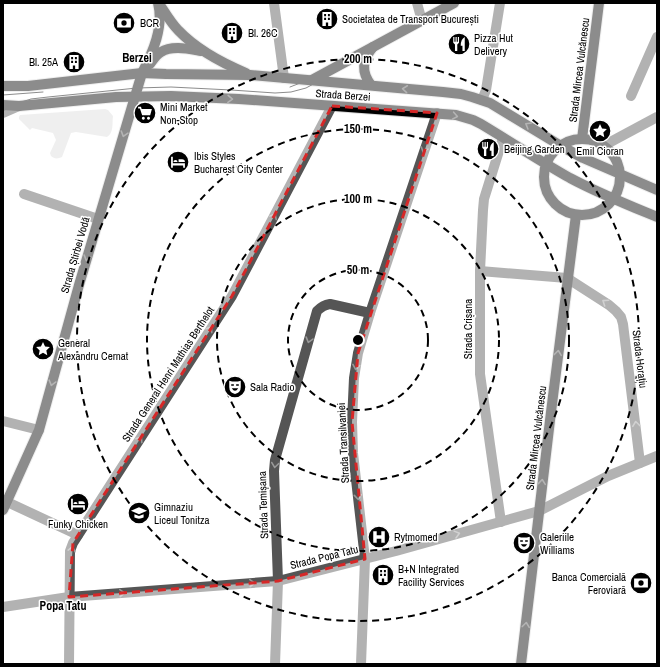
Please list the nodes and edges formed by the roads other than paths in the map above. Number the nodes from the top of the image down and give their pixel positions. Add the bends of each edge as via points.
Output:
1 (158, 3) edge
2 (274, 3) edge
3 (417, 3) edge
4 (454, 3) edge
5 (500, 3) edge
6 (599, 3) edge
7 (422, 21) junction
8 (657, 37) edge
9 (375, 46) junction
10 (203, 52) junction
11 (142, 73) junction
12 (250, 75) junction
13 (284, 78) junction
14 (312, 80) junction
15 (371, 85) junction
16 (3, 86) edge
17 (135, 96) junction
18 (631, 96) dead end
19 (482, 100) junction
20 (3, 105) edge
21 (19, 106) junction
22 (332, 106) junction
23 (436, 113) junction
24 (3, 114) edge
25 (657, 118) edge
26 (503, 138) junction
27 (582, 139) junction
28 (561, 146) junction
29 (603, 146) junction
30 (546, 164) junction
31 (620, 174) junction
32 (657, 190) edge
33 (24, 194) dead end
34 (613, 198) junction
35 (576, 215) junction
36 (657, 217) edge
37 (98, 219) junction
38 (480, 271) junction
39 (567, 278) junction
40 (370, 313) junction
41 (3, 421) edge
42 (39, 430) junction
43 (657, 456) edge
44 (640, 463) junction
45 (4, 504) edge
46 (539, 511) junction
47 (501, 522) junction
48 (78, 535) junction
49 (365, 559) junction
50 (278, 581) junction
51 (69, 597) junction
52 (3, 607) edge
53 (69, 664) edge
54 (275, 664) edge
55 (361, 664) edge
56 (521, 664) edge

1 - 10 main road via 178,30
1 - 11 main road, Strada Știrbei Vodă via 158,34
2 - 13 street
3 - 7 street
4 - 7 main road
5 - 19 street via 486,90
6 - 27 main road, Strada Mircea Vulcănescu
7 - 9 main road
8 - 18 street
9 - 14 main road
9 - 15 main road via 368,53 364,63 366,79
10 - 11 main road via 177,48 165,50
10 - 12 main road
11 - 12 main road, Strada Berzei
11 - 16 main road, Strada Berzei
11 - 17 main road, Strada Știrbei Vodă
12 - 13 main road, Strada Berzei
13 - 14 main road, Strada Berzei
14 - 15 main road, Strada Berzei
19 -> 15 main road, Strada Berzei via 455,93
17 - 21 main road, Strada Berzei
17 -> 22 main road, Strada Berzei via 239,99
17 -> 37 main road, Strada Știrbei Vodă
28 -> 19 main road, Strada Berzei
20 - 21 main road, Strada Berzei
21 - 24 street
22 - 23 main road, Strada Berzei
48 -> 22 street, Strada General Henri Mathias Berthelot via 232,296
23 -> 26 main road, Strada Berzei via 473,120
23 -> 40 street, Strada Transilvaniei
25 - 29 street
26 - 30 main road, Strada Berzei
26 - 38 street, Strada Crișana via 484,199
27 - 28 main road
27 - 29 main road
28 - 30 main road via 552,153
28 - 31 main road, Strada Berzei
29 - 31 main road via 612,154
30 - 34 main road, Strada Berzei
30 - 35 main road via 545,185 549,196 560,208
31 - 32 main road, Strada Berzei
31 - 34 main road via 619,187
33 - 37 street
34 - 35 main road via 598,212
34 - 36 main road, Strada Berzei
35 - 39 main road, Strada Mircea Vulcănescu
37 -> 42 main road, Strada Știrbei Vodă
38 - 39 street, Strada Horațiu
38 - 47 street, Strada Crișana via 480,374
44 -> 39 street, Strada Horațiu via 621,317 616,310
46 -> 39 main road, Strada Mircea Vulcănescu
40 -> 49 street, Strada Transilvaniei via 354,378 352,422
40 -> 50 street, Strada Temișana via 330,304 317,311 275,460
41 - 42 street
42 - 45 main road, Strada Știrbei Vodă
43 - 44 street, Strada Popa Tatu
44 - 46 street, Strada Popa Tatu via 600,479
45 - 48 street
46 - 47 street, Strada Popa Tatu
56 -> 46 main road, Strada Mircea Vulcănescu
49 -> 47 street, Strada Popa Tatu
51 -> 48 street, Strada General Henri Mathias Berthelot via 70,551
49 - 50 street, Strada Popa Tatu
49 - 55 street, Strada Transilvaniei
51 -> 50 street, Strada Popa Tatu
50 - 54 street, Strada Temișana
51 - 52 street, Strada Popa Tatu
51 - 53 street, Strada General Henri Mathias Berthelot

